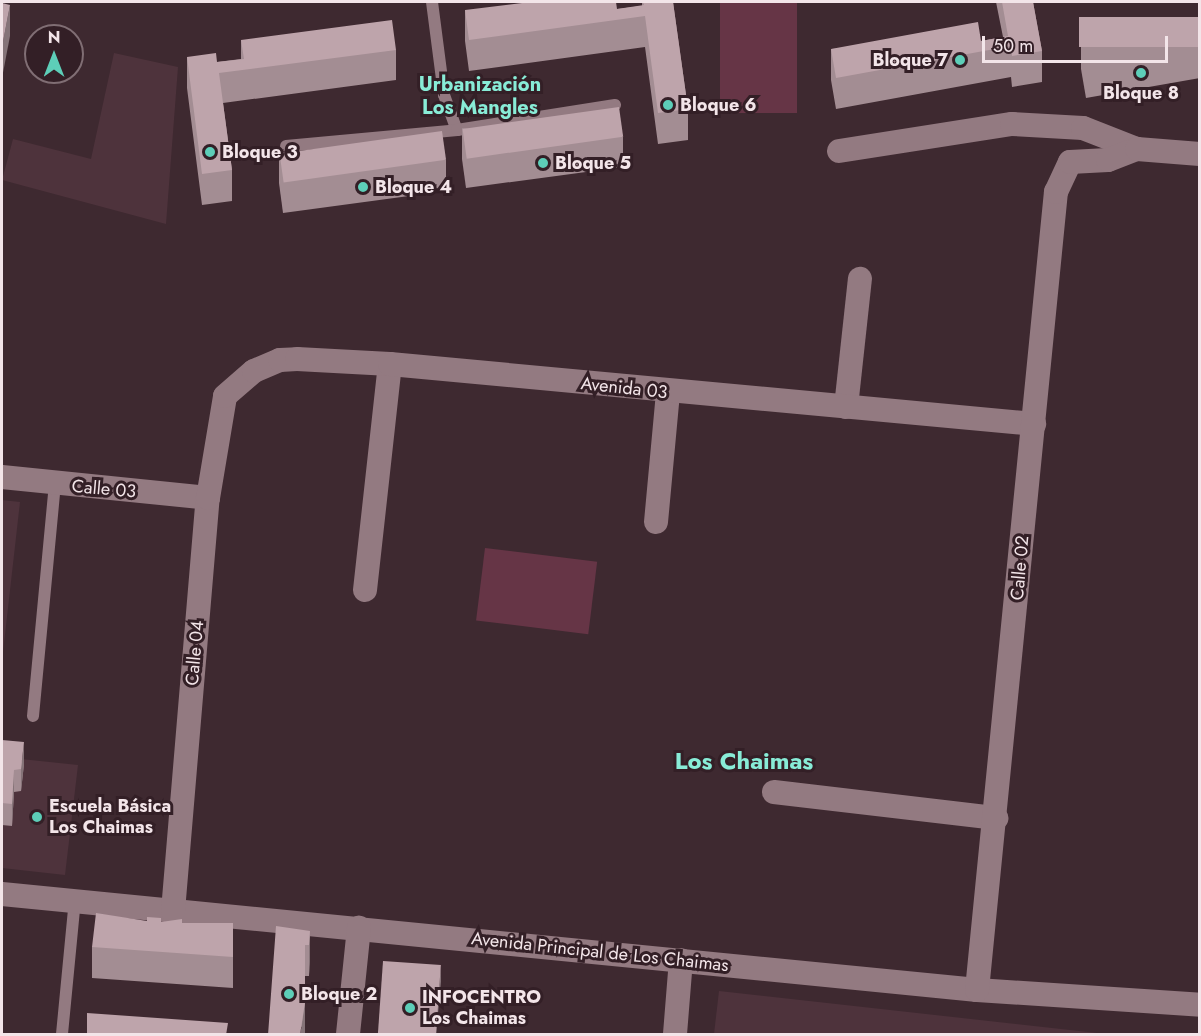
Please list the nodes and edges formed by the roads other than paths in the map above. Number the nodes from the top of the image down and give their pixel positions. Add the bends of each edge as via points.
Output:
1 (432, 2) edge
2 (615, 105) edge
3 (457, 130) junction
4 (286, 146) dead end
5 (1137, 149) junction
6 (840, 151) dead end
7 (1200, 154) edge
8 (860, 279) dead end
9 (390, 364) junction
10 (668, 393) junction
11 (225, 396) joint
12 (846, 407) junction
13 (1034, 424) junction
14 (2, 477) edge
15 (55, 484) junction
16 (208, 498) junction
17 (656, 522) dead end
18 (365, 590) dead end
19 (33, 716) dead end
20 (774, 792) dead end
21 (996, 818) junction
22 (2, 894) edge
23 (75, 900) junction
24 (173, 911) junction
25 (359, 928) junction
26 (681, 960) junction
27 (977, 990) junction
28 (1200, 1005) edge
29 (62, 1035) edge
30 (348, 1035) edge
31 (675, 1035) edge

1 - 3 lane via 444,95
2 - 3 lane
3 - 4 lane
5 - 6 street via 1083,128 1012,124
5 - 7 street
5 - 13 street, Calle 02 via 1108,160 1070,162 1056,192
8 - 12 street
9 - 10 street, Avenida 03
9 - 11 street, Avenida 03 via 280,360 254,371
9 - 18 street
10 - 12 street, Avenida 03
10 - 17 street
11 - 16 street, Calle 04
12 - 13 street, Avenida 03
13 - 21 street, Calle 02
14 - 15 street, Calle 03
15 - 16 street, Calle 03
15 - 19 lane
16 - 24 street, Calle 04
20 - 21 street
21 - 27 street, Calle 02
22 - 23 street, Avenida Principal de Los Chaimas
23 - 24 street, Avenida Principal de Los Chaimas
23 - 29 lane
24 - 25 street, Avenida Principal de Los Chaimas
25 - 26 street, Avenida Principal de Los Chaimas
25 - 30 street
26 - 27 street, Avenida Principal de Los Chaimas
26 - 31 street
27 - 28 street, Avenida Principal de Los Chaimas

